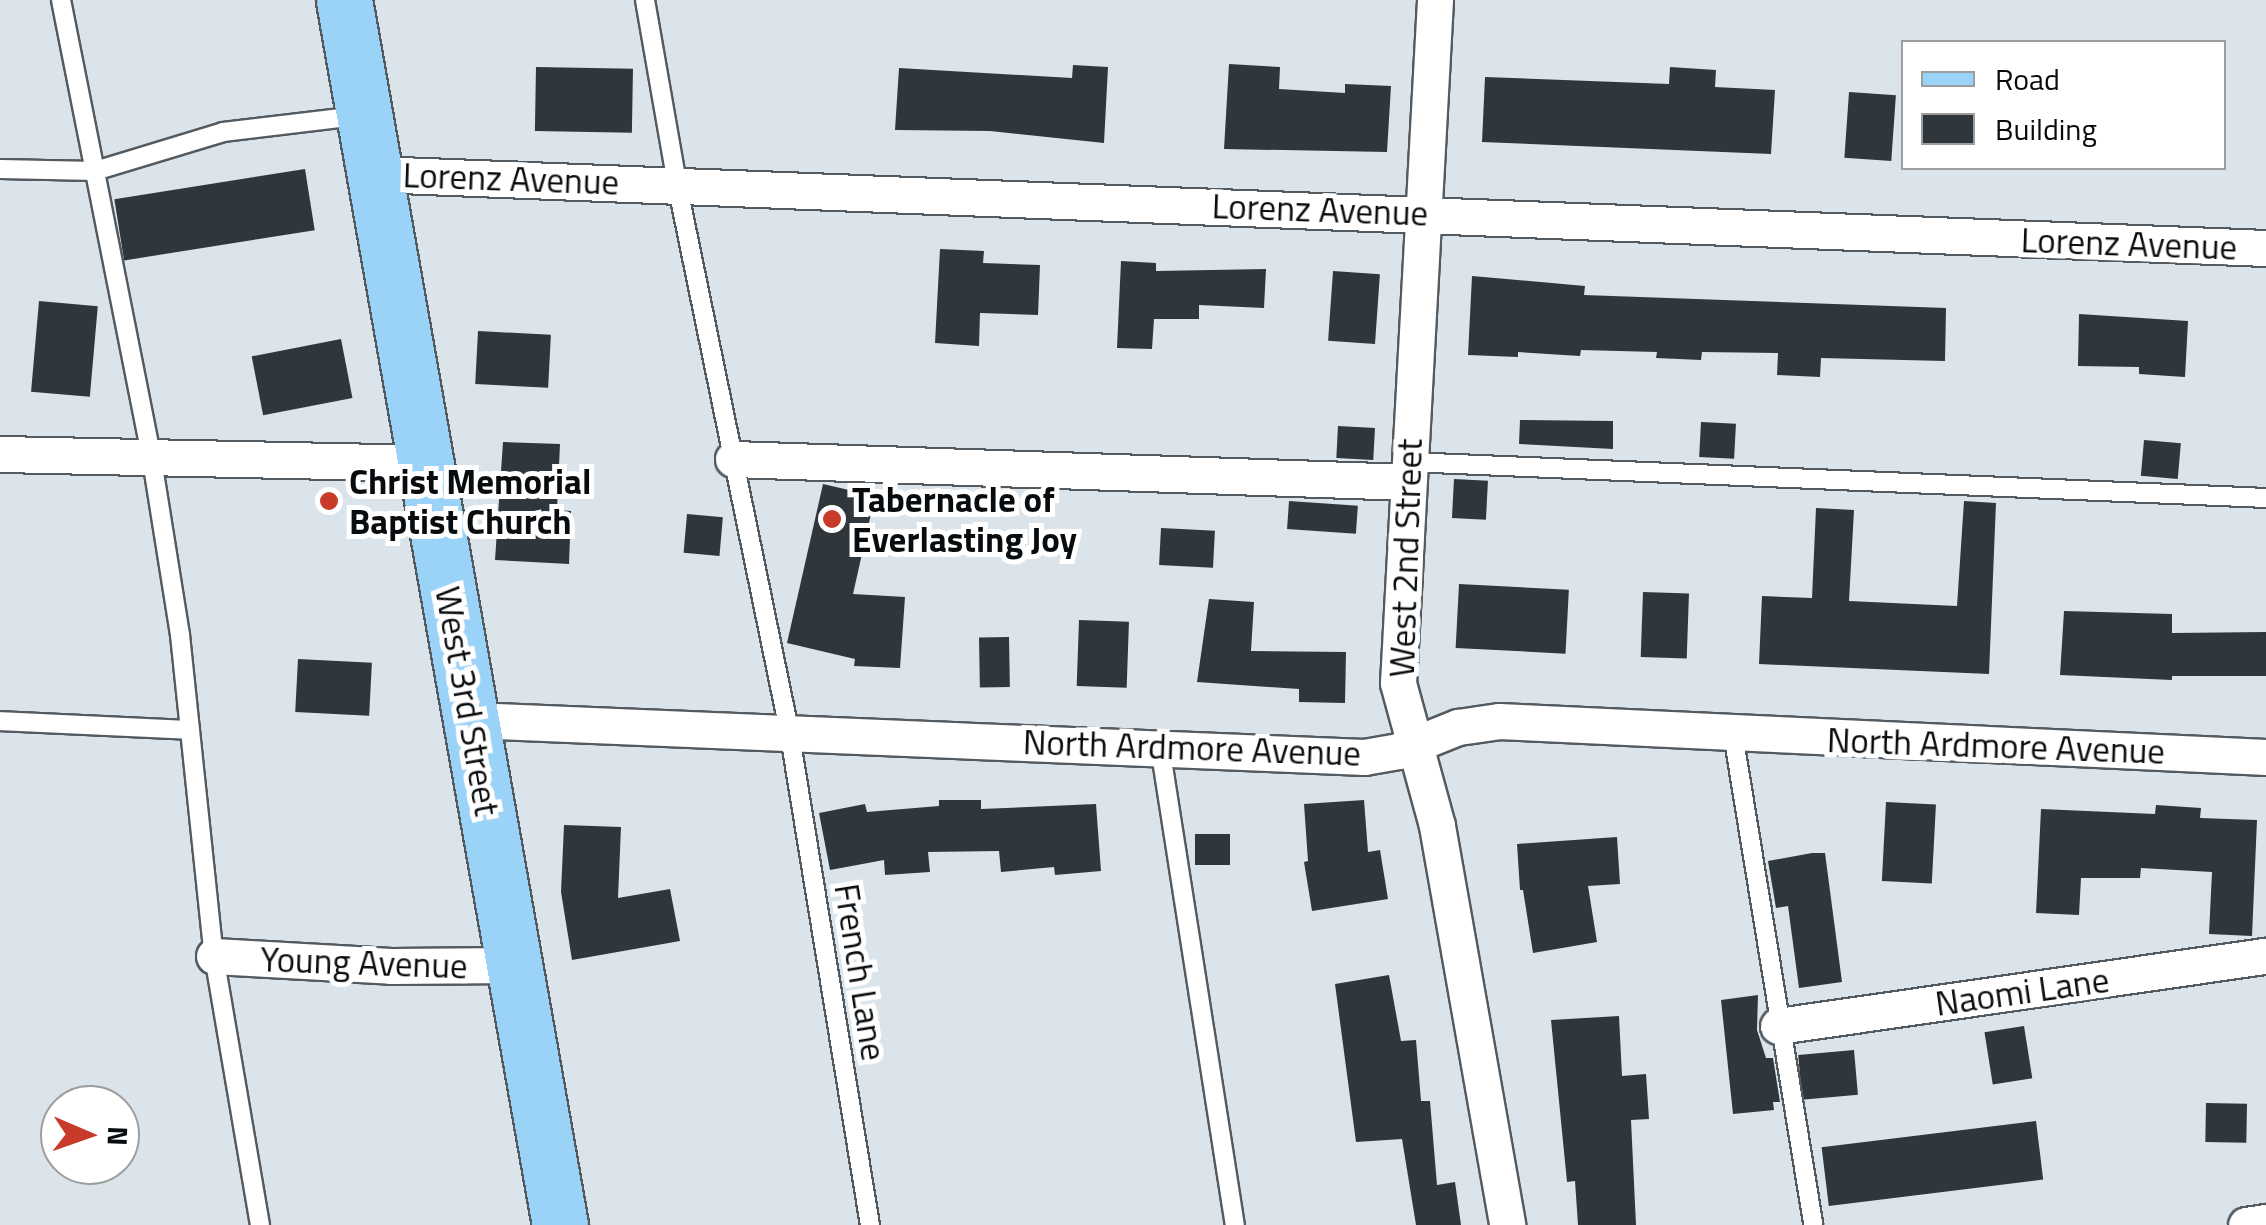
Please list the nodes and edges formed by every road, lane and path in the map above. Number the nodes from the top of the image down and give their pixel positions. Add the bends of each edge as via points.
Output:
1 (60, 0) edge
2 (344, 0) edge
3 (645, 0) edge
4 (1436, 0) edge
5 (364, 115) junction
6 (0, 169) edge
7 (95, 172) junction
8 (374, 174) junction
9 (677, 184) junction
10 (1424, 213) junction
11 (2266, 248) edge
12 (0, 454) edge
13 (733, 458) junction
14 (152, 460) junction
15 (426, 463) junction
16 (1408, 472) junction
17 (2266, 498) edge
18 (472, 720) junction
19 (0, 721) edge
20 (190, 730) junction
21 (789, 730) junction
22 (1733, 734) junction
23 (1414, 744) junction
24 (1160, 746) junction
25 (2266, 757) edge
26 (214, 956) junction
27 (2266, 956) edge
28 (514, 965) junction
29 (1778, 1026) junction
30 (2266, 1222) edge
31 (260, 1225) edge
32 (560, 1225) edge
33 (870, 1225) edge
34 (1235, 1225) edge
35 (1507, 1225) edge
36 (1813, 1225) edge
37 (2246, 1225) edge

1 - 7 lane
2 - 5 main road, West 3rd Street
3 - 9 lane, French Lane
4 - 10 street, West 2nd Street
5 - 7 lane via 222,132
5 - 8 main road, West 3rd Street
6 - 7 lane
7 - 14 lane
8 - 9 street, Lorenz Avenue
8 - 15 main road, West 3rd Street
9 - 10 street, Lorenz Avenue
9 - 13 lane, French Lane
10 - 11 street, Lorenz Avenue
10 - 16 street, West 2nd Street
12 - 14 street
13 - 16 street
13 - 21 lane, French Lane
14 - 15 street
14 - 20 lane
15 - 18 main road, West 3rd Street
16 - 17 lane
16 - 23 street, West 2nd Street via 1398,682
18 - 21 street, North Ardmore Avenue
18 - 28 main road, West 3rd Street
19 - 20 lane
20 - 26 lane
21 - 24 street, North Ardmore Avenue
21 - 33 lane, French Lane
22 - 23 street, North Ardmore Avenue via 1498,721
22 - 25 street, North Ardmore Avenue
22 - 29 lane
23 - 24 street, North Ardmore Avenue via 1364,757
23 - 35 street, West 2nd Street via 1438,826
24 - 34 lane
26 - 28 street, Young Avenue
26 - 31 lane
27 - 29 street, Naomi Lane
28 - 32 main road, West 3rd Street
29 - 36 lane
30 - 37 street

